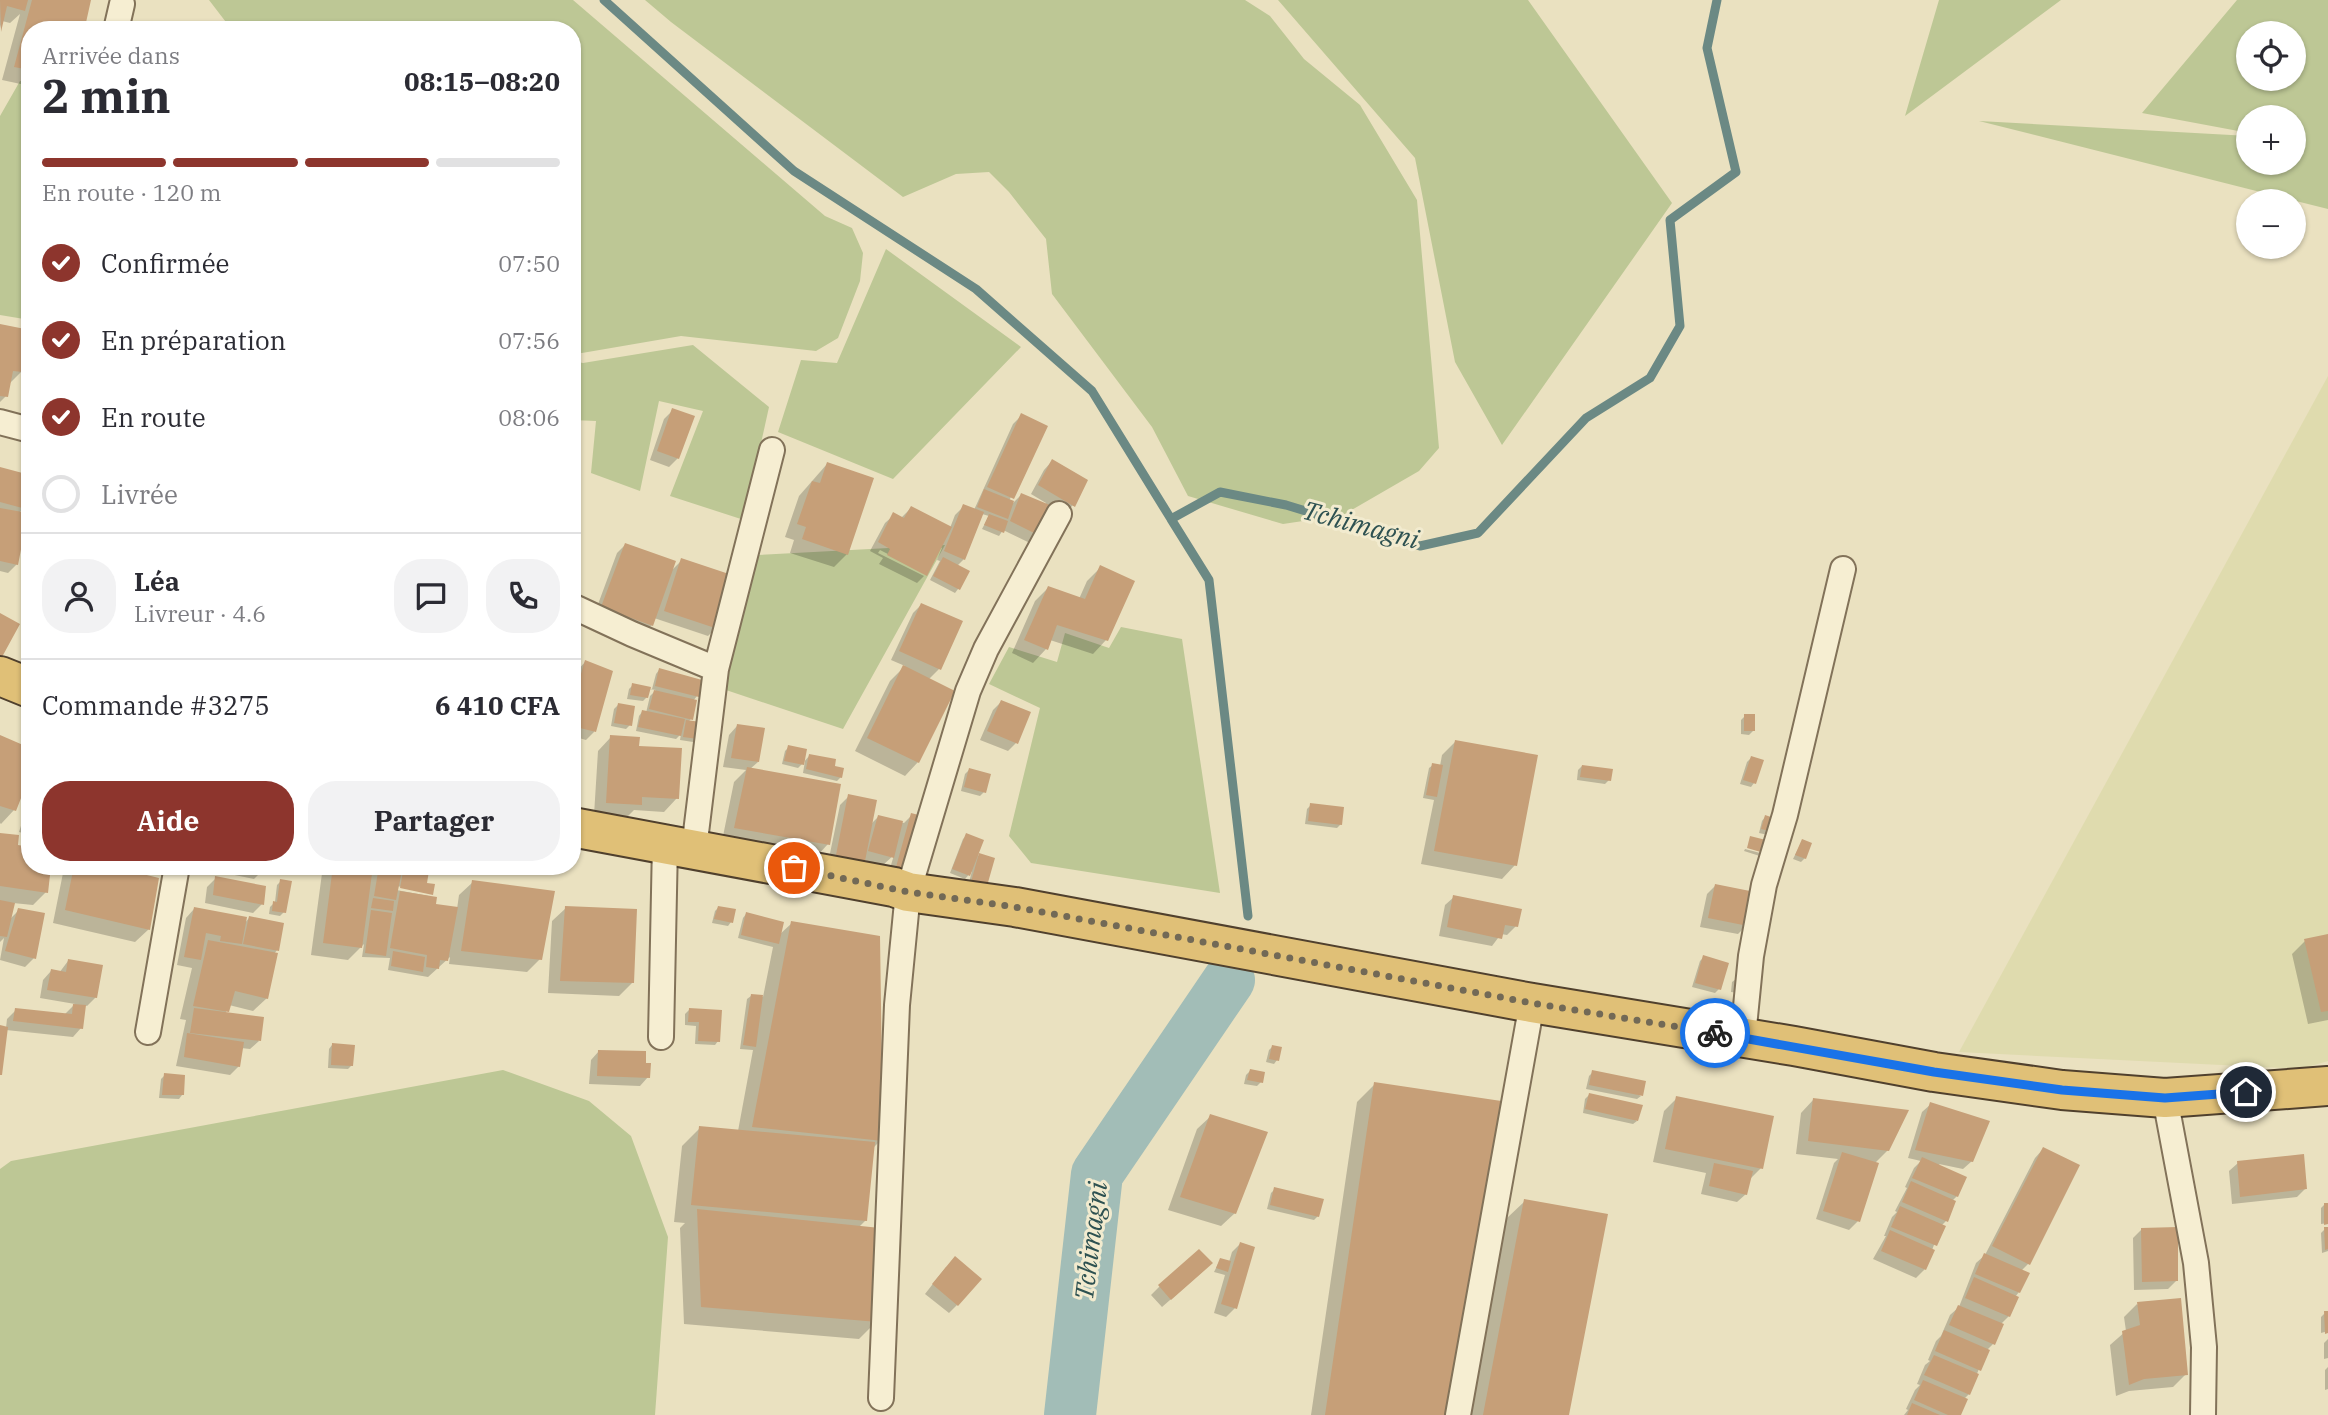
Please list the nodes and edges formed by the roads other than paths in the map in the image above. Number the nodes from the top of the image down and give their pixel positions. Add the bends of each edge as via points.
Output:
1 (122, 4) dead end
2 (118, 21) edge
3 (0, 422) edge
4 (21, 428) edge
5 (772, 450) dead end
6 (1059, 514) dead end
7 (1843, 569) dead end
8 (581, 610) edge
9 (716, 669) junction
10 (0, 676) edge
11 (21, 684) edge
12 (581, 829) edge
13 (680, 846) junction
14 (175, 875) edge
15 (908, 892) junction
16 (1532, 1003) junction
17 (148, 1032) dead end
18 (661, 1037) dead end
19 (1743, 1037) junction
20 (2328, 1086) edge
21 (2165, 1098) junction
22 (881, 1398) dead end
23 (1458, 1415) edge
24 (2203, 1415) edge

1 - 2 street
3 - 4 street
5 - 9 street
6 - 15 street via 968,691
7 - 19 street via 1785,816 1764,885
8 - 9 street
9 - 13 street
10 - 11 highway
12 - 13 highway
13 - 15 highway
13 - 18 street
14 - 17 street
15 - 16 highway via 1015,907
15 - 22 street via 897,1005
16 - 19 highway
16 - 23 street
19 - 21 highway via 1960,1076
20 - 21 highway
21 - 24 street via 2196,1264 2204,1347

